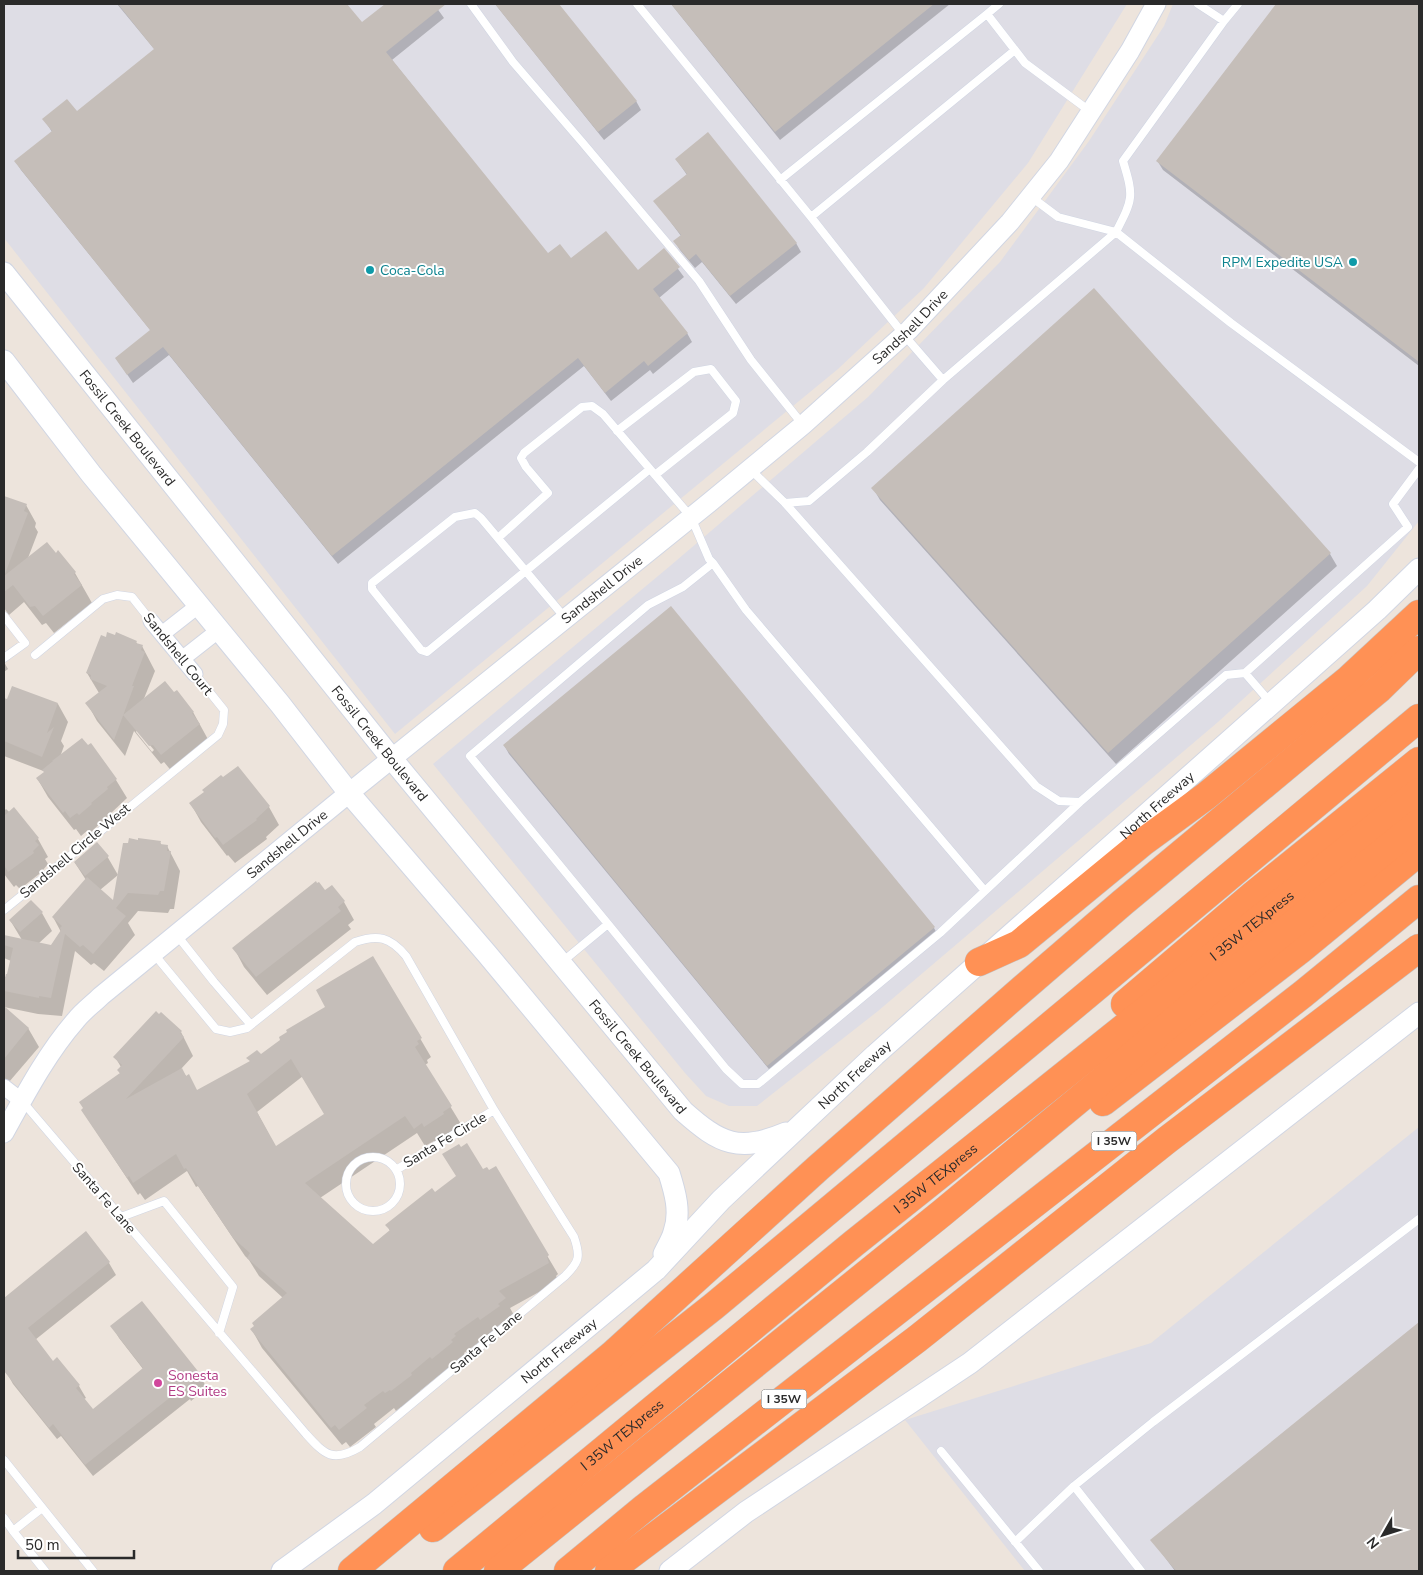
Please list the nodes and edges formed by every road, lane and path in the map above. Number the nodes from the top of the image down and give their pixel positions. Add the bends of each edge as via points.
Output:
1 (471, 4) edge
2 (637, 4) edge
3 (999, 4) edge
4 (1156, 4) edge
5 (1198, 4) edge
6 (1238, 4) edge
7 (987, 14) junction
8 (1224, 21) junction
9 (1015, 50) junction
10 (1091, 112) junction
11 (780, 180) junction
12 (1030, 196) junction
13 (812, 217) junction
14 (1116, 232) junction
15 (4, 273) edge
16 (904, 335) junction
17 (4, 361) edge
18 (943, 380) junction
19 (803, 425) junction
20 (618, 431) junction
21 (1419, 462) edge
22 (750, 469) junction
23 (1419, 469) edge
24 (653, 472) junction
25 (785, 503) junction
26 (691, 517) junction
27 (498, 538) junction
28 (713, 563) junction
29 (1419, 569) edge
30 (526, 572) junction
31 (198, 605) junction
32 (1419, 614) edge
33 (4, 616) edge
34 (566, 619) junction
35 (151, 621) joint
36 (219, 630) junction
37 (162, 634) junction
38 (1419, 650) edge
39 (35, 655) dead end
40 (4, 658) edge
41 (182, 659) junction
42 (1245, 673) junction
43 (195, 674) joint
44 (1271, 704) junction
45 (1419, 718) edge
46 (392, 759) junction
47 (1419, 762) edge
48 (1419, 792) edge
49 (146, 793) joint
50 (349, 793) junction
51 (1080, 802) junction
52 (1419, 823) edge
53 (1419, 852) edge
54 (985, 891) junction
55 (1419, 899) edge
56 (4, 910) edge
57 (608, 924) junction
58 (176, 934) junction
59 (1419, 948) edge
60 (154, 954) junction
61 (979, 962) junction
62 (561, 963) junction
63 (1419, 1013) edge
64 (251, 1024) junction
65 (4, 1087) edge
66 (22, 1102) junction
67 (494, 1110) junction
68 (796, 1129) junction
69 (4, 1133) edge
70 (396, 1170) junction
71 (930, 1182) junction
72 (966, 1194) junction
73 (121, 1217) junction
74 (1419, 1218) edge
75 (656, 1270) junction
76 (219, 1333) junction
77 (941, 1451) dead end
78 (4, 1460) edge
79 (1074, 1486) junction
80 (42, 1508) junction
81 (4, 1518) edge
82 (13, 1531) junction
83 (1015, 1542) junction
84 (45, 1571) edge
85 (93, 1571) edge
86 (282, 1571) edge
87 (352, 1571) edge
88 (378, 1571) edge
89 (457, 1571) edge
90 (498, 1571) edge
91 (568, 1571) edge
92 (609, 1571) edge
93 (670, 1571) edge
94 (1039, 1571) edge
95 (1141, 1571) edge

1 - 19 lane via 513,62 699,281 751,360
2 - 11 lane
3 - 7 lane
4 - 10 street, Sandshell Drive
5 - 8 lane
6 - 8 lane
7 - 9 lane
7 - 11 lane
8 - 14 lane via 1123,161 1131,186 1130,204
9 - 10 lane via 1025,64
9 - 13 lane
10 - 12 street, Sandshell Drive via 1059,161
11 - 13 lane
12 - 14 lane via 1058,217
12 - 16 street, Sandshell Drive via 1010,222
13 - 16 lane
14 - 18 lane
14 - 21 lane via 1239,329
15 - 46 main road, Fossil Creek Boulevard
16 - 18 lane
16 - 19 street, Sandshell Drive
17 - 31 main road
18 - 25 lane via 809,500
19 - 22 street, Sandshell Drive
20 - 24 lane
20 - 24 lane via 694,372 711,370 736,401 733,413
20 - 27 lane via 592,406 582,407 524,453 521,458 526,467 548,493
22 - 25 lane
22 - 26 street, Sandshell Drive
23 - 42 lane via 1393,504 1408,527
24 - 26 lane
24 - 30 lane
25 - 51 lane via 1036,786 1058,802
26 - 28 lane
26 - 34 street, Sandshell Drive
27 - 30 lane
27 - 30 lane via 475,513 455,517 372,582 372,589 421,650 427,652
28 - 54 lane via 746,610
28 - 57 lane via 683,586 648,605 470,756
29 - 44 main road, North Freeway
30 - 34 lane
31 - 36 main road
31 - 37 street
32 - 61 highway via 1349,679 1019,944
33 - 40 lane via 25,642
34 - 46 street, Sandshell Drive
35 - 37 street, Sandshell Court
35 - 39 lane, Sandshell Court via 132,597 116,595 103,599
36 - 41 street
36 - 50 main road
37 - 41 street, Sandshell Court
38 - 87 highway via 1379,689 1020,991 612,1354
41 - 43 street, Sandshell Court
42 - 44 lane
42 - 51 lane via 1226,675
43 - 49 lane, Sandshell Court via 224,710 223,724 218,735
44 - 61 main road, North Freeway
45 - 88 highway via 714,1306
46 - 50 street, Sandshell Drive
46 - 62 main road, Fossil Creek Boulevard
47 - 71 highway via 1252,896 958,1147
48 - 71 highway, I 35W TEXpress
49 - 56 lane, Sandshell Circle West
50 - 58 street, Sandshell Drive
50 - 75 main road via 669,1173 677,1197 674,1232
51 - 54 lane
52 - 72 highway, I 35W TEXpress via 1205,994
53 - 72 highway via 1219,1014 1001,1180 993,1186
54 - 57 lane via 940,933 758,1084 742,1084 726,1069
55 - 91 highway, I 35W via 1303,994
57 - 62 lane
58 - 60 street, Sandshell Drive
58 - 64 lane
59 - 92 highway via 1167,1140 917,1339
60 - 64 lane, Santa Fe Lane via 216,1029 230,1032
60 - 66 street, Sandshell Drive via 77,1019
61 - 68 main road, North Freeway
62 - 68 main road, Fossil Creek Boulevard via 683,1111 702,1128 722,1140 740,1144 765,1142
63 - 93 main road via 970,1363 746,1512
64 - 67 lane, Santa Fe Lane via 355,942 384,938 396,944 406,956
65 - 66 street
66 - 69 street, Sandshell Drive
66 - 73 lane, Santa Fe Lane
67 - 70 lane, Santa Fe Circle
67 - 76 lane, Santa Fe Lane via 574,1238 579,1257 565,1276 360,1447 339,1457 322,1451
68 - 75 main road, North Freeway via 721,1200
70 - 70 lane, Santa Fe Circle via 384,1159 370,1157 355,1163 347,1176 346,1191 354,1204 368,1211 384,1209 396,1199 400,1185
71 - 89 highway, I 35W TEXpress
72 - 90 highway, I 35W TEXpress
73 - 76 lane, Santa Fe Lane
73 - 76 lane via 164,1201 233,1287
74 - 79 lane
75 - 86 main road, North Freeway via 374,1504
77 - 83 lane
78 - 80 lane
79 - 83 lane
79 - 95 lane
80 - 82 lane
80 - 85 lane
81 - 82 lane
82 - 84 lane
83 - 94 lane

